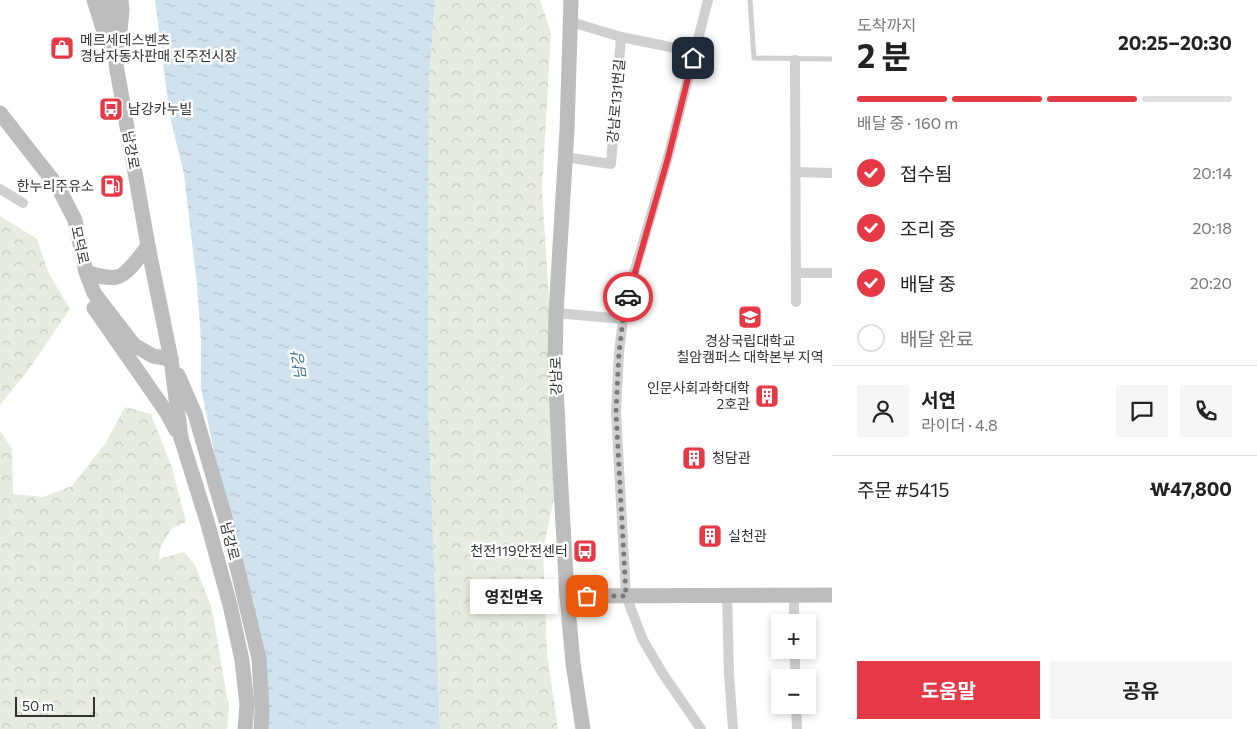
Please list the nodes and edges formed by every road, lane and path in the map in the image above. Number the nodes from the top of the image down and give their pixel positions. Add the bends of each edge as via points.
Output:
1 (94, 0) edge
2 (107, 0) edge
3 (121, 0) edge
4 (562, 0) edge
5 (571, 0) edge
6 (708, 0) edge
7 (750, 0) edge
8 (571, 22) junction
9 (621, 37) junction
10 (695, 52) junction
11 (832, 59) edge
12 (795, 60) junction
13 (116, 70) junction
14 (0, 113) edge
15 (564, 157) junction
16 (796, 172) junction
17 (832, 173) edge
18 (0, 189) edge
19 (23, 203) dead end
20 (148, 246) junction
21 (86, 272) junction
22 (796, 273) junction
23 (832, 273) edge
24 (796, 302) dead end
25 (556, 313) junction
26 (623, 319) junction
27 (171, 359) junction
28 (181, 438) junction
29 (727, 595) junction
30 (794, 595) junction
31 (832, 595) edge
32 (567, 596) junction
33 (626, 596) junction
34 (794, 614) edge
35 (796, 714) edge
36 (246, 729) edge
37 (261, 729) edge
38 (583, 729) edge
39 (701, 729) edge
40 (733, 729) edge
41 (796, 729) edge

1 - 13 street
2 - 13 street, 남강로
3 - 13 street
4 - 8 street, 강남로
5 - 8 street, 강남로
6 - 10 street
7 - 12 lane via 754,58
8 - 9 street
8 - 15 street, 강남로
9 - 10 street
9 - 15 street, 강남로131번길 via 611,164
10 - 26 street
11 - 12 lane
12 - 16 street
13 - 20 street, 남강로
14 - 21 street, 모덕로 via 58,187 75,220
15 - 25 street, 강남로
16 - 17 street
16 - 22 street
18 - 19 street
20 - 21 street via 118,277
20 - 27 street, 남강로
21 - 27 street, 모덕로 via 94,293 134,344 152,356
21 - 28 street via 87,299
22 - 23 street
22 - 24 street
25 - 26 street
25 - 32 street, 강남로 via 555,364
26 - 33 street via 616,412
27 - 28 street, 남강로
27 - 37 street, 남강로 via 195,414 247,607 259,659
28 - 36 street, 남강로 via 230,605 242,660
29 - 30 street
29 - 33 street
29 - 40 street
30 - 31 street
30 - 34 street
32 - 33 street
32 - 38 street, 강남로
33 - 39 street via 643,640
35 - 41 street

